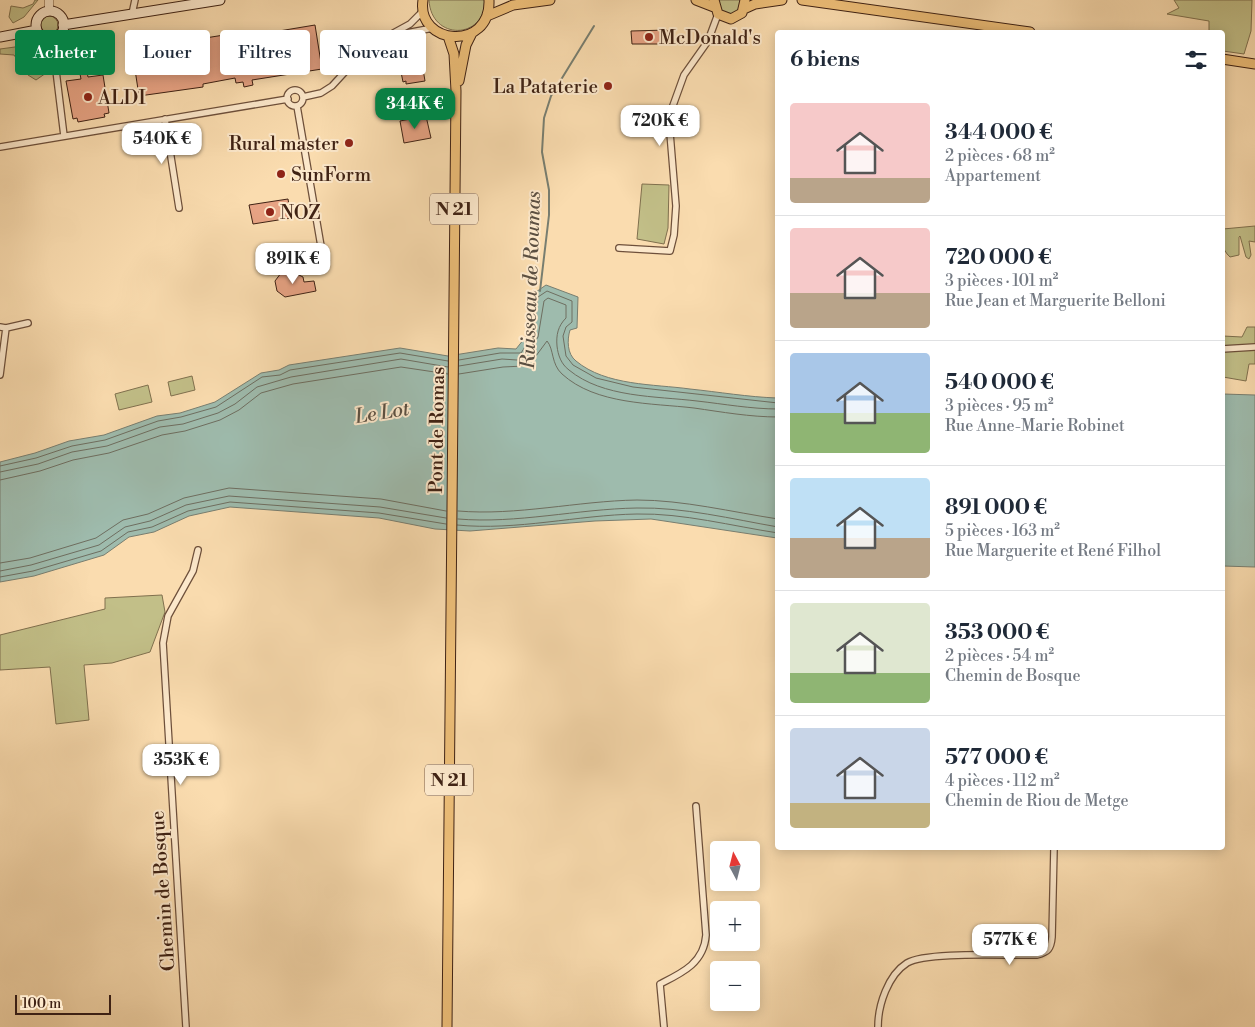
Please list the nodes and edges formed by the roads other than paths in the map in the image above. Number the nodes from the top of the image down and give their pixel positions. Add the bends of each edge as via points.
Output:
1 (49, 0) edge
2 (134, 0) edge
3 (220, 0) edge
4 (489, 0) edge
5 (550, 0) edge
6 (696, 0) edge
7 (782, 0) edge
8 (802, 0) edge
9 (423, 4) edge
10 (745, 4) edge
11 (715, 7) edge
12 (49, 11) junction
13 (132, 14) junction
14 (487, 16) junction
15 (727, 18) junction
16 (63, 24) junction
17 (714, 26) junction
18 (433, 28) junction
19 (37, 30) edge
20 (61, 30) edge
21 (401, 30) edge
22 (423, 30) edge
23 (1016, 30) edge
24 (472, 33) junction
25 (15, 34) edge
26 (448, 36) junction
27 (0, 37) edge
28 (1225, 60) edge
29 (1255, 64) edge
30 (57, 75) edge
31 (342, 75) edge
32 (456, 91) junction
33 (303, 97) junction
34 (288, 99) junction
35 (297, 106) junction
36 (165, 119) junction
37 (64, 136) junction
38 (0, 147) edge
39 (178, 208) dead end
40 (619, 248) dead end
41 (326, 260) dead end
42 (28, 323) dead end
43 (3, 328) edge
44 (1255, 347) edge
45 (1225, 349) edge
46 (0, 375) edge
47 (198, 550) dead end
48 (696, 806) dead end
49 (1054, 850) edge
50 (186, 1027) edge
51 (447, 1027) edge
52 (664, 1027) edge
53 (878, 1027) edge

1 - 12 street
2 - 13 street
3 - 13 main road
4 - 14 main road
5 - 14 main road via 513,5
6 - 11 main road
7 - 10 main road
8 - 23 main road
9 - 18 main road
9 - 21 street via 410,24
10 - 15 main road via 739,16
11 - 15 main road
11 - 17 street
12 - 16 main road via 60,16
12 - 19 main road via 38,17
13 - 16 main road
14 - 24 main road
15 - 17 street
16 - 20 main road
17 - 40 street via 708,41 684,75 670,111 676,206 670,250
18 - 22 street
18 - 26 main road
24 - 26 main road
24 - 32 main road, N 21 via 466,45
25 - 27 main road
26 - 32 main road, N 21 via 454,54
28 - 29 main road
30 - 37 street
31 - 33 street via 332,86
32 - 51 main road, Pont de Romas / N 21
33 - 34 street via 301,92 294,90
33 - 35 street
34 - 35 street via 290,104
34 - 36 street
35 - 41 street
36 - 37 street
36 - 39 street
37 - 38 street
42 - 43 street
43 - 46 street
44 - 45 street
47 - 50 street, Chemin de Bosque via 193,571 168,616 163,643
48 - 52 street via 705,949 692,964 660,984
49 - 53 street via 1052,938 1047,952 1037,955 931,957 907,963 884,994

